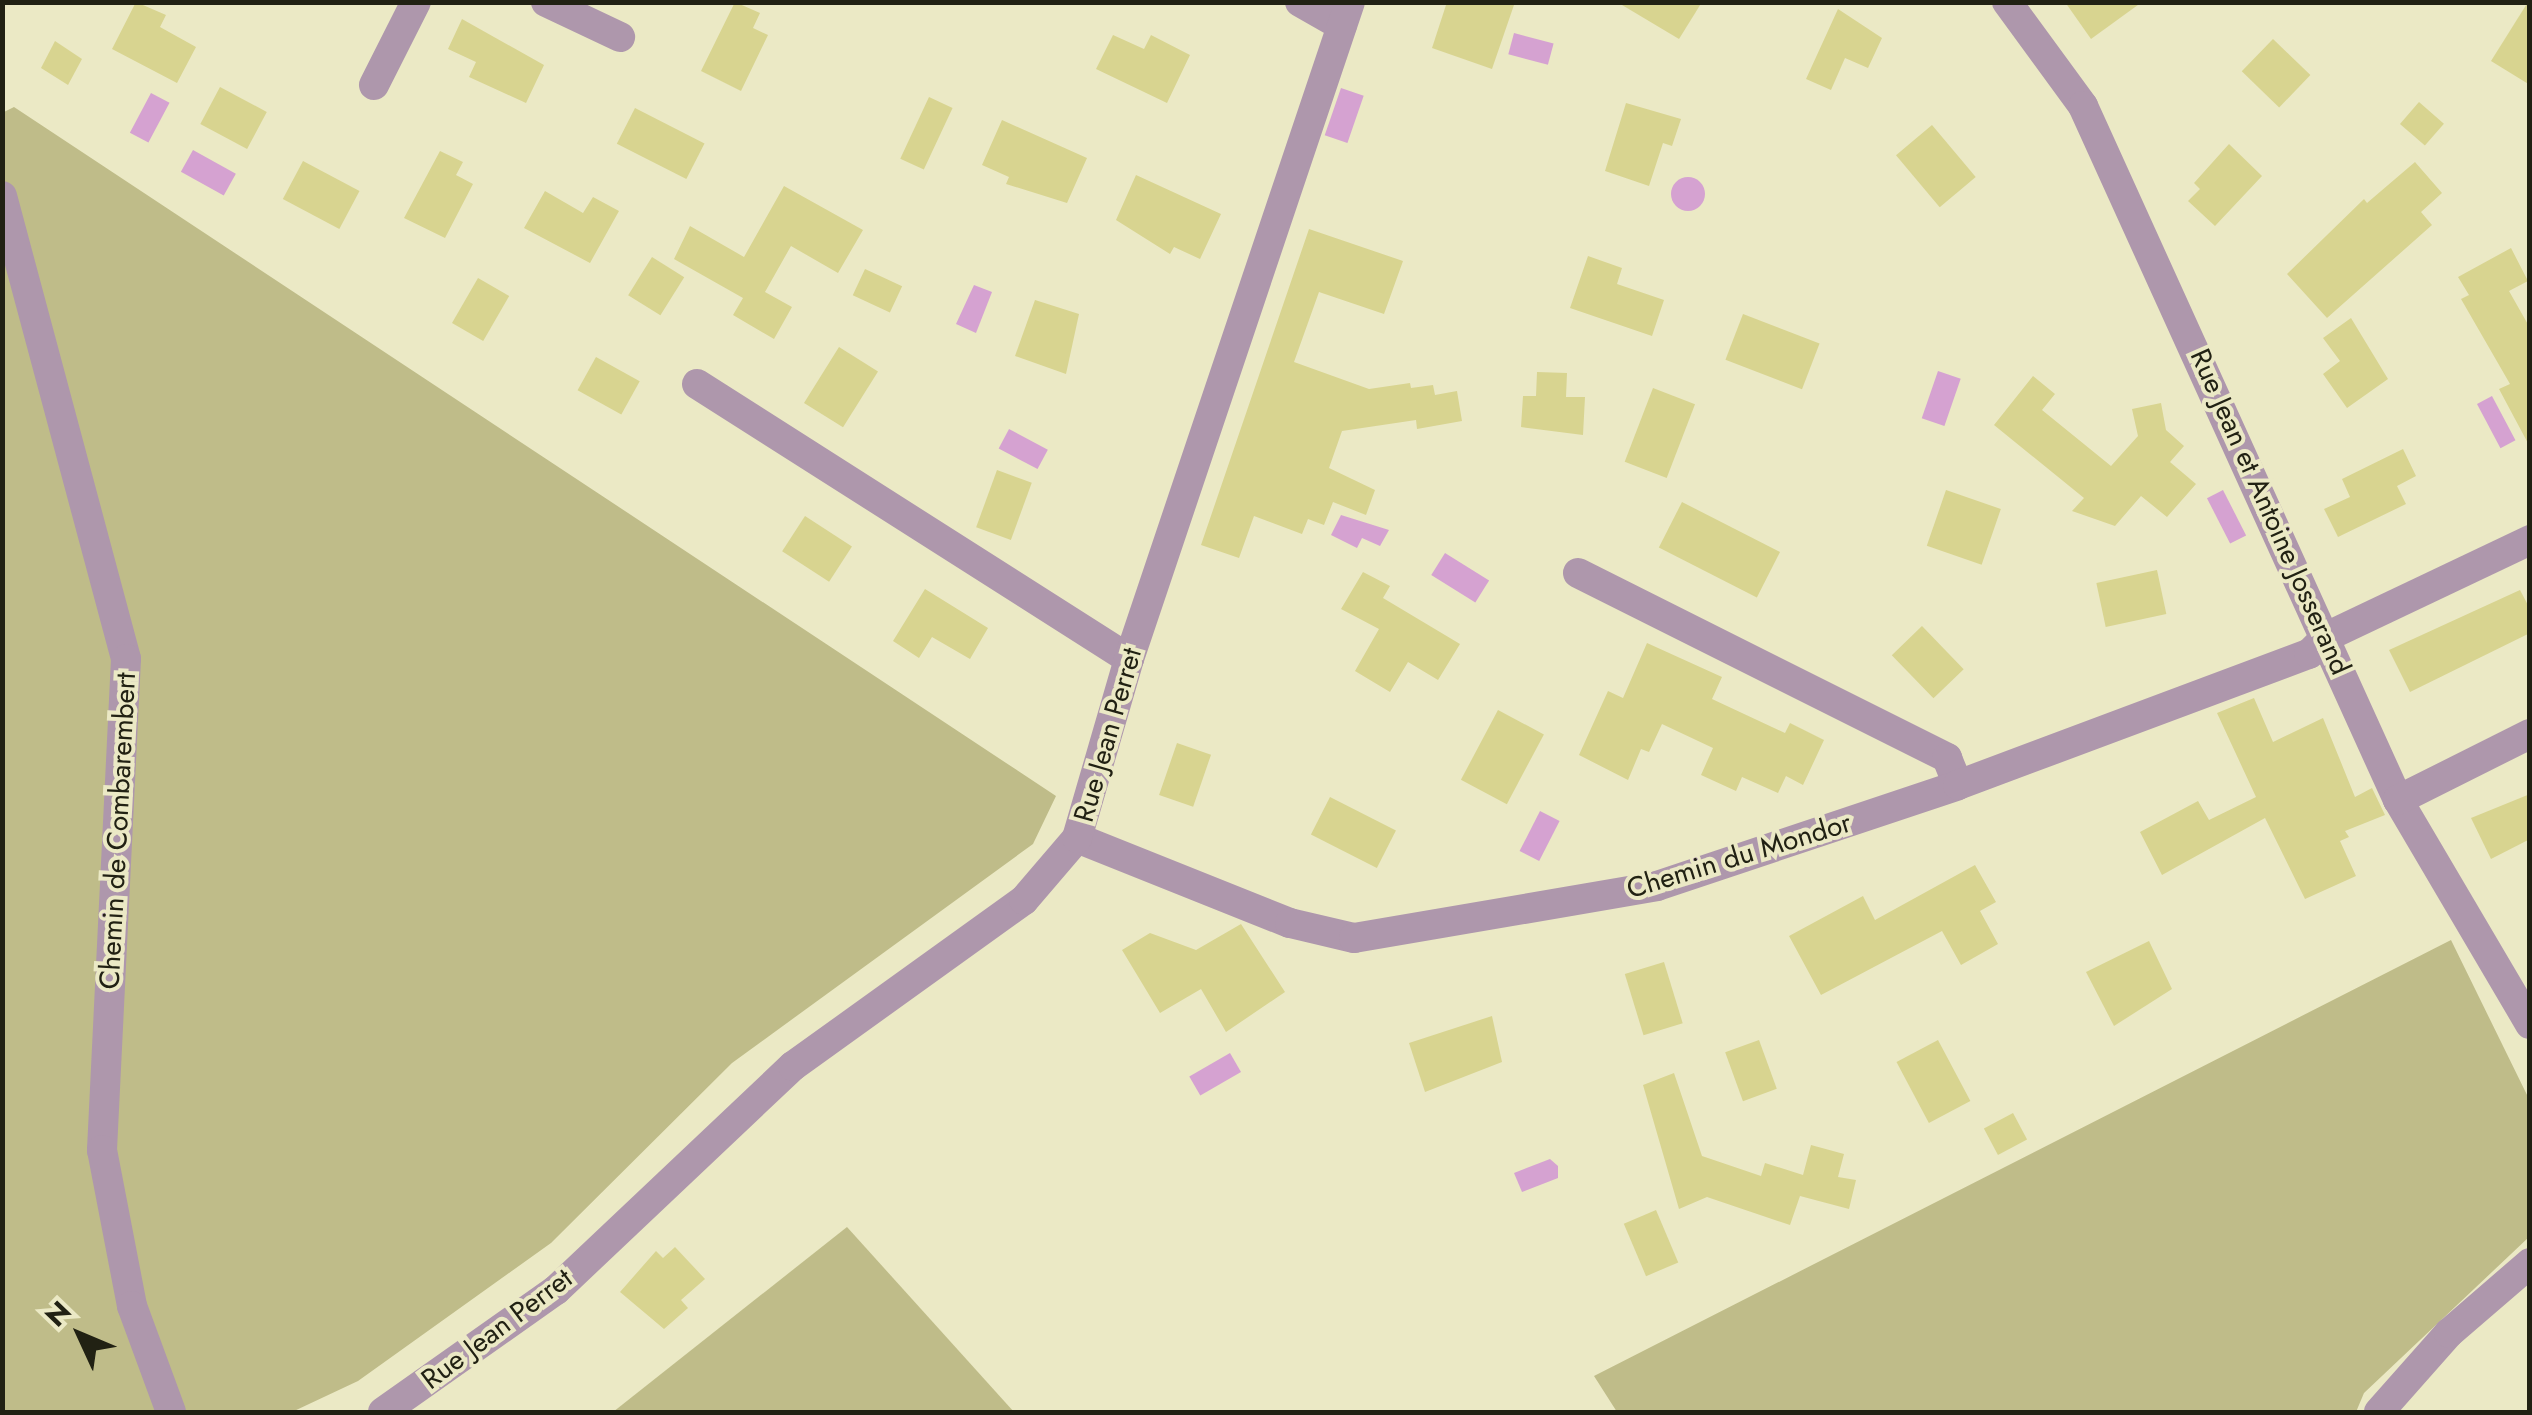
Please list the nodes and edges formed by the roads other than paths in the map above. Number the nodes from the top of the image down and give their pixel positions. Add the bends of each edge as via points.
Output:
1 (416, 2) edge
2 (546, 2) edge
3 (1300, 2) edge
4 (2007, 2) edge
5 (1346, 14) edge
6 (620, 37) dead end
7 (374, 85) dead end
8 (2, 196) edge
9 (697, 384) dead end
10 (2530, 540) edge
11 (1578, 572) dead end
12 (2326, 637) junction
13 (1129, 659) junction
14 (2530, 734) edge
15 (1958, 786) junction
16 (2398, 800) junction
17 (1077, 838) junction
18 (2530, 1024) edge
19 (2530, 1263) edge
20 (171, 1412) edge
21 (382, 1412) edge
22 (2379, 1412) edge

1 - 7 street
2 - 6 street
3 - 5 street
4 - 12 street, Rue Jean et Antoine Josserand via 2084,106
5 - 13 street, Rue Jean Perret
8 - 20 street, Chemin de Combarembert via 126,659 102,1150 132,1306
9 - 13 street
10 - 12 street, Chemin du Mondor
11 - 15 street via 1947,758
12 - 15 street, Chemin du Mondor via 2309,654
12 - 16 street, Rue Jean et Antoine Josserand
13 - 17 street, Rue Jean Perret
14 - 16 street
15 - 17 street, Chemin du Mondor via 1657,886 1354,938 1290,924
16 - 18 street, Rue Jean et Antoine Josserand
17 - 21 street, Rue Jean Perret via 1024,900 794,1066 556,1290
19 - 22 street via 2448,1333

